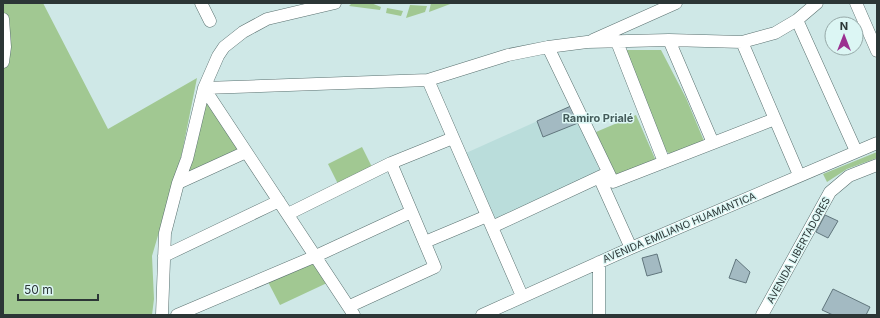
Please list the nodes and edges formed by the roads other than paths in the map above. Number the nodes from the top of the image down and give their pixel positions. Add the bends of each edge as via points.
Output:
1 (201, 3) edge
2 (335, 3) edge
3 (676, 3) edge
4 (817, 3) edge
5 (856, 3) edge
6 (3, 18) edge
7 (797, 20) junction
8 (210, 21) dead end
9 (669, 40) junction
10 (587, 42) junction
11 (617, 42) junction
12 (742, 42) junction
13 (876, 42) edge
14 (548, 47) junction
15 (3, 62) edge
16 (428, 80) junction
17 (204, 88) junction
18 (775, 119) junction
19 (453, 138) junction
20 (713, 143) junction
21 (877, 143) edge
22 (246, 152) junction
23 (856, 152) junction
24 (664, 162) junction
25 (391, 164) junction
26 (877, 165) edge
27 (799, 175) junction
28 (607, 177) junction
29 (178, 183) junction
30 (279, 200) junction
31 (411, 212) junction
32 (288, 214) junction
33 (490, 221) junction
34 (425, 242) junction
35 (631, 248) junction
36 (164, 256) junction
37 (316, 256) junction
38 (599, 262) junction
39 (522, 296) junction
40 (352, 311) edge
41 (162, 315) edge
42 (176, 315) edge
43 (482, 315) edge
44 (599, 315) edge
45 (762, 315) edge

1 - 8 street
2 - 17 street via 279,15 243,32 224,47
3 - 10 street
4 - 7 street
5 - 13 street
6 - 15 street
7 - 12 street via 775,33
7 - 23 street
9 - 11 street
9 - 12 street
9 - 20 street
10 - 11 street
10 - 14 street
11 - 24 street
12 - 18 street
14 - 16 street via 508,55
14 - 28 street
16 - 17 street
16 - 19 street
17 - 22 street
17 - 29 street via 187,159
18 - 20 street
18 - 27 street
19 - 25 street
19 - 33 street
20 - 24 street
21 - 23 street, AVENIDA EMILIANO HUAMANTICA
22 - 29 street
22 - 30 street
23 - 27 street, AVENIDA EMILIANO HUAMANTICA
24 - 28 street
25 - 31 street
25 - 32 street
26 - 45 street, AVENIDA LIBERTADORES via 849,176 830,192
27 - 35 street, AVENIDA EMILIANO HUAMANTICA
28 - 33 street
28 - 35 street
29 - 36 street via 165,233
30 - 32 street
30 - 36 street
31 - 34 street
31 - 37 street
32 - 37 street
33 - 34 street
33 - 39 street
34 - 40 street via 435,267
35 - 38 street, AVENIDA EMILIANO HUAMANTICA
36 - 41 street
37 - 40 street
37 - 42 street
38 - 39 street, AVENIDA EMILIANO HUAMANTICA
38 - 44 street
39 - 43 street, AVENIDA EMILIANO HUAMANTICA

